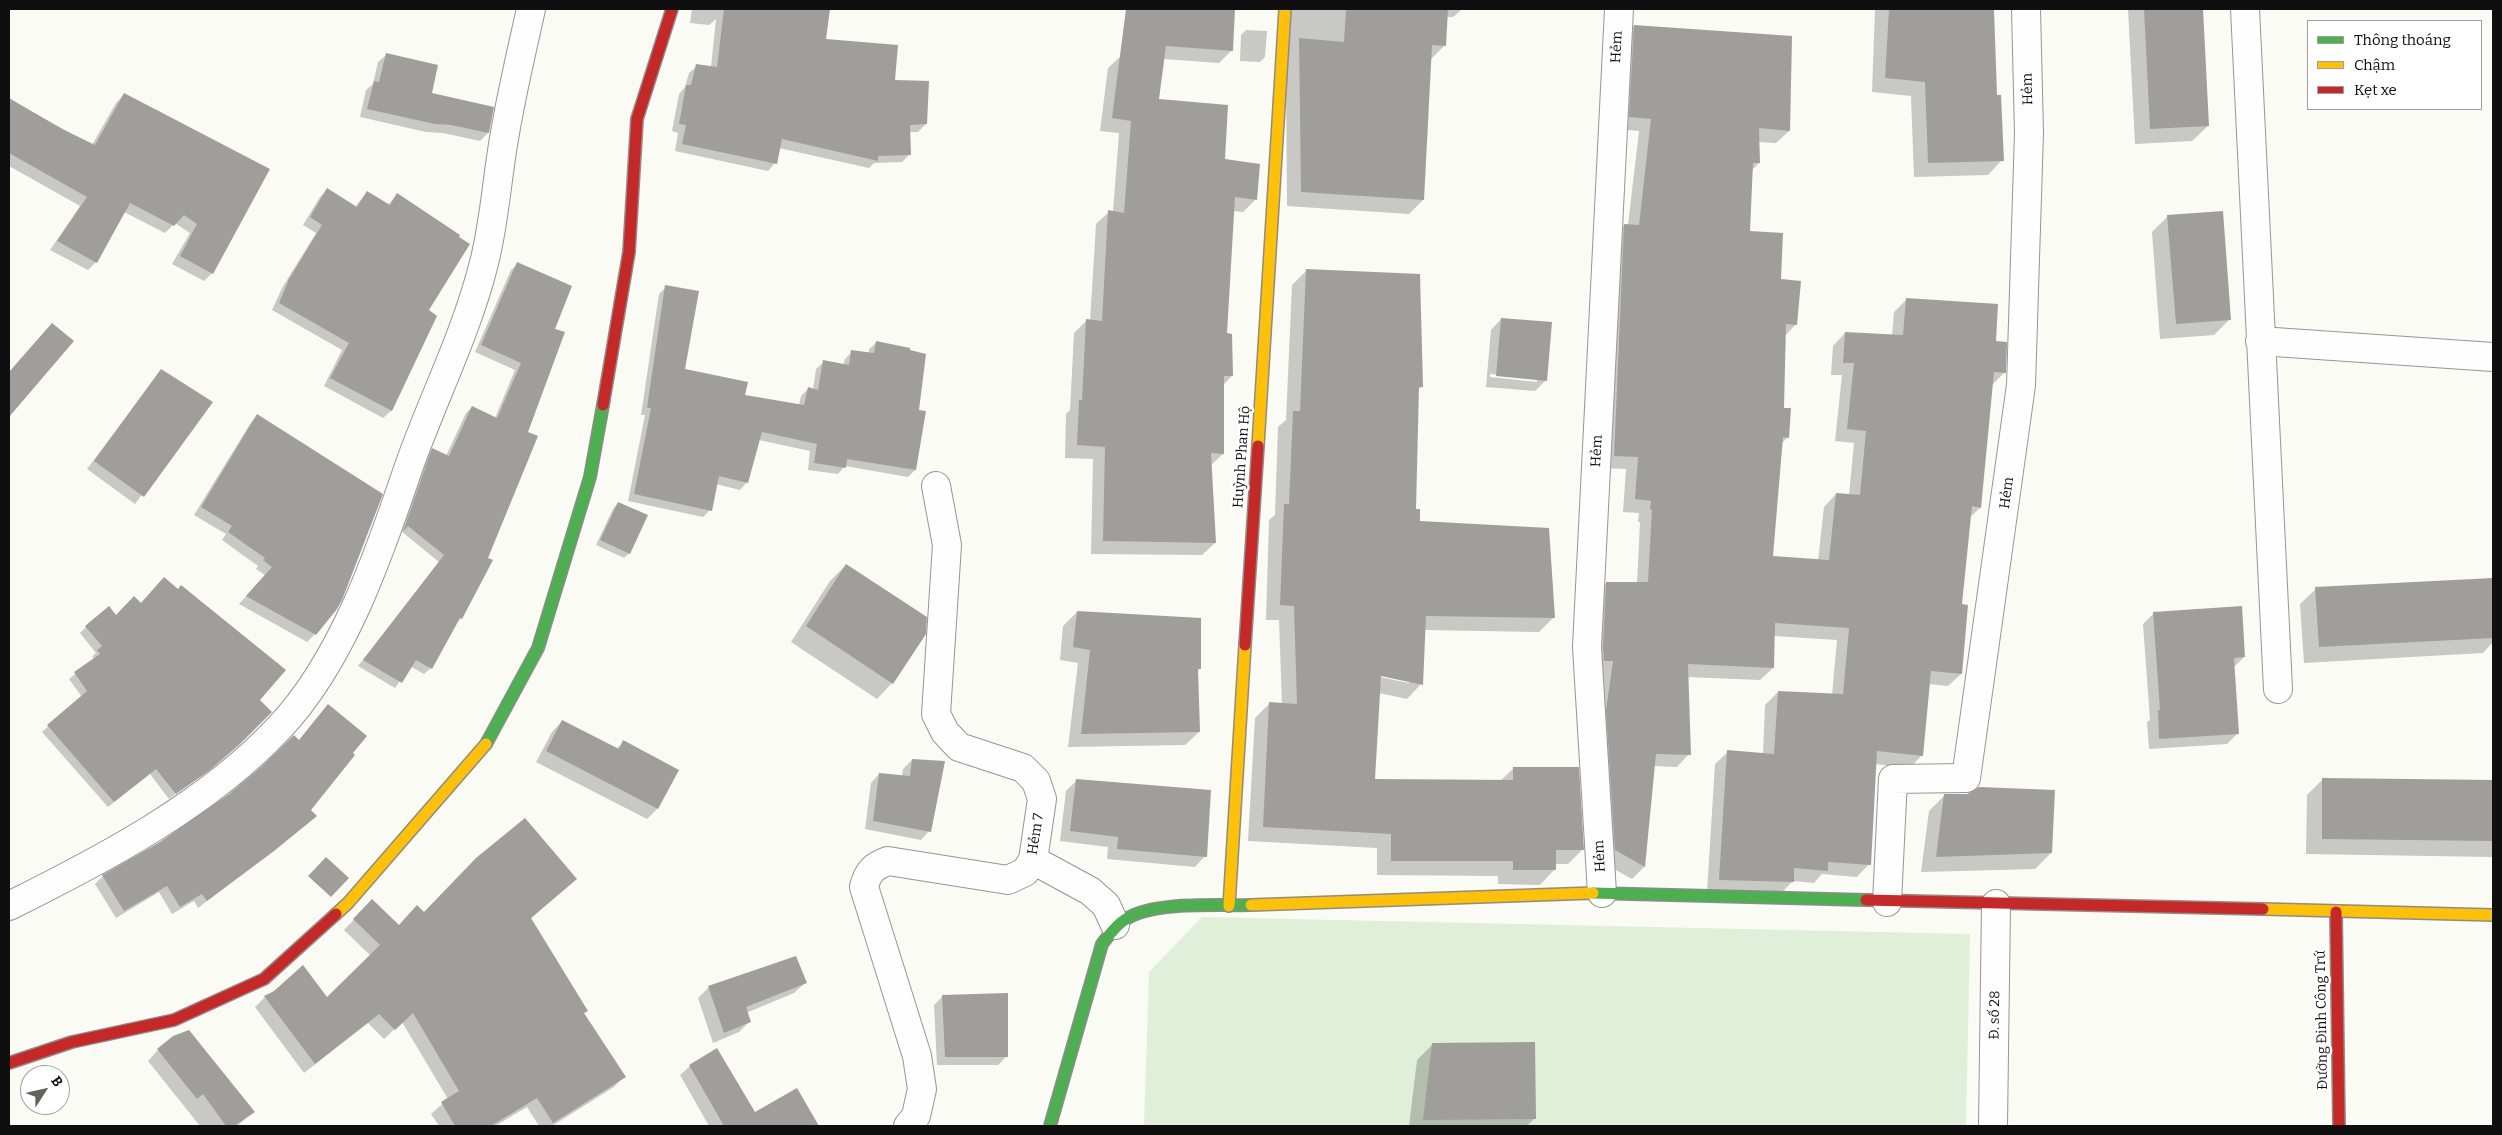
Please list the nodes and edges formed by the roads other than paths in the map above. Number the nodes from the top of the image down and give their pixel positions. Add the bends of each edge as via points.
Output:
1 (531, 9) edge
2 (672, 9) edge
3 (1284, 9) edge
4 (1619, 9) edge
5 (2026, 9) edge
6 (2245, 9) edge
7 (2260, 341) junction
8 (2493, 357) edge
9 (936, 486) dead end
10 (2278, 688) dead end
11 (1033, 860) junction
12 (1602, 894) junction
13 (1887, 902) junction
14 (1996, 904) junction
15 (9, 906) edge
16 (1229, 906) junction
17 (2336, 912) junction
18 (2493, 915) edge
19 (1115, 925) junction
20 (9, 1063) edge
21 (908, 1126) edge
22 (1050, 1126) edge
23 (1993, 1126) edge
24 (2339, 1126) edge

1 - 15 street via 505,132 484,263 459,343 410,465 388,530 330,657 305,698 279,729 232,770 154,826
2 - 20 street via 637,119 629,252 590,477 538,648 486,744 348,904 264,979 174,1020 72,1042
3 - 16 street, Huỳnh Phan Hộ
4 - 12 street, Hẻm via 1588,647
5 - 13 street, Hẻm via 2029,133 2021,385 1966,778 1892,779
6 - 7 street
7 - 8 street
7 - 10 street
9 - 11 street, Hẻm 7 via 946,545 936,714 945,732 959,747 1023,768 1036,781 1042,799
11 - 19 street via 1090,891 1106,904
11 - 21 street, Hẻm 7 via 1025,872 1008,880 888,861 867,875 864,887 917,1056 922,1089 916,1116
12 - 13 street
12 - 16 street
13 - 14 street
14 - 17 street
14 - 23 street, Đ. số 28
16 - 19 street via 1157,908 1137,912
17 - 18 street
17 - 24 street, Đường Đinh Công Trứ
19 - 22 street via 1102,944

